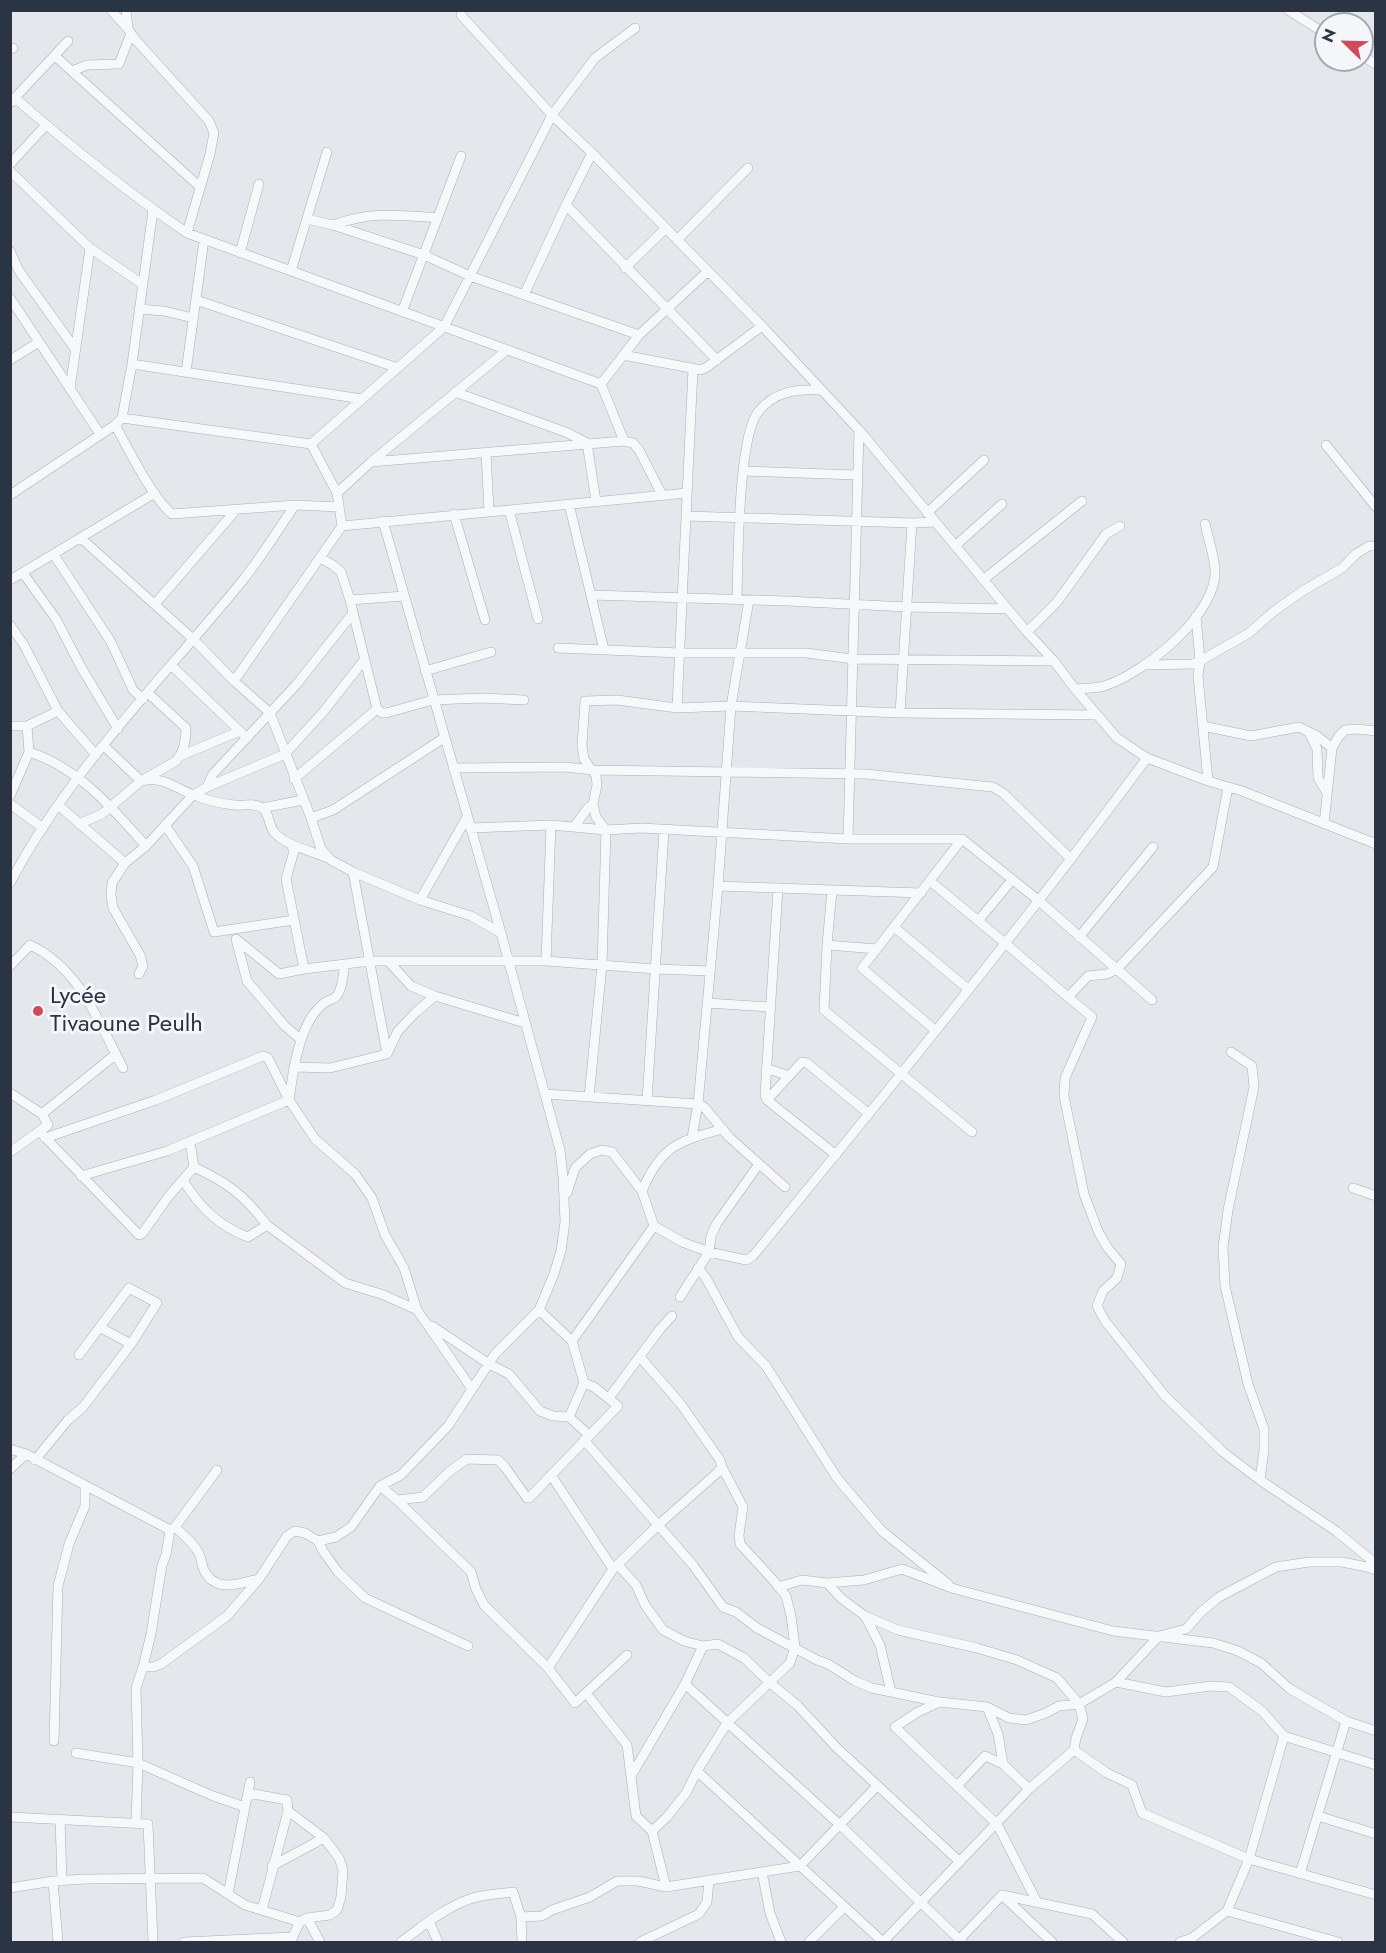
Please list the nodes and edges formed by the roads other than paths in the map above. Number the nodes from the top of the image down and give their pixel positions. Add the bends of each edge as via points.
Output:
1 (111, 10) edge
2 (1288, 10) edge
3 (128, 12) edge
4 (461, 15) dead end
5 (1314, 26) edge
6 (635, 28) dead end
7 (130, 31) junction
8 (68, 41) dead end
9 (55, 56) junction
10 (72, 71) junction
11 (13, 101) edge
12 (552, 115) junction
13 (46, 125) junction
14 (327, 152) dead end
15 (592, 153) junction
16 (461, 156) dead end
17 (10, 164) edge
18 (748, 168) dead end
19 (10, 171) edge
20 (259, 184) dead end
21 (200, 187) junction
22 (566, 205) junction
23 (153, 210) junction
24 (438, 218) junction
25 (307, 219) junction
26 (333, 225) junction
27 (666, 228) junction
28 (187, 233) junction
29 (204, 240) junction
30 (677, 240) junction
31 (90, 248) junction
32 (10, 251) edge
33 (240, 253) junction
34 (424, 255) junction
35 (626, 268) junction
36 (291, 271) junction
37 (708, 271) junction
38 (470, 276) junction
39 (142, 284) junction
40 (524, 295) junction
41 (10, 298) edge
42 (196, 300) junction
43 (139, 309) junction
44 (667, 310) junction
45 (402, 312) junction
46 (193, 318) junction
47 (762, 326) junction
48 (444, 327) junction
49 (639, 336) junction
50 (39, 342) junction
51 (76, 350) junction
52 (507, 350) junction
53 (623, 356) junction
54 (10, 360) edge
55 (717, 360) junction
56 (132, 364) junction
57 (398, 368) junction
58 (693, 369) junction
59 (186, 372) junction
60 (601, 384) junction
61 (70, 389) junction
62 (821, 390) junction
63 (455, 392) junction
64 (362, 399) junction
65 (118, 421) junction
66 (859, 430) junction
67 (100, 434) junction
68 (624, 441) junction
69 (586, 443) junction
70 (311, 444) junction
71 (1326, 445) dead end
72 (486, 452) junction
73 (984, 460) dead end
74 (371, 462) junction
75 (744, 471) junction
76 (857, 475) junction
77 (337, 493) junction
78 (687, 493) junction
79 (155, 494) junction
80 (10, 495) edge
81 (662, 495) junction
82 (596, 501) junction
83 (1082, 501) dead end
84 (569, 504) junction
85 (1002, 504) dead end
86 (295, 505) junction
87 (339, 507) junction
88 (1376, 507) edge
89 (236, 510) junction
90 (508, 510) junction
91 (489, 511) junction
92 (927, 513) junction
93 (454, 514) junction
94 (686, 516) junction
95 (741, 517) junction
96 (856, 520) junction
97 (383, 521) junction
98 (935, 522) junction
99 (912, 523) junction
100 (1205, 524) dead end
101 (342, 526) junction
102 (1120, 526) dead end
103 (82, 539) junction
104 (955, 546) junction
105 (1376, 546) edge
106 (54, 555) junction
107 (320, 558) junction
108 (23, 573) junction
109 (10, 580) edge
110 (983, 580) junction
111 (591, 595) junction
112 (404, 596) junction
113 (682, 598) junction
114 (350, 600) junction
115 (737, 600) junction
116 (749, 600) junction
117 (155, 604) junction
118 (854, 604) junction
119 (907, 607) junction
120 (1008, 609) junction
121 (353, 613) junction
122 (1196, 616) junction
123 (538, 619) dead end
124 (485, 620) dead end
125 (10, 625) edge
126 (1027, 632) junction
127 (194, 639) junction
128 (558, 648) dead end
129 (604, 650) junction
130 (491, 651) dead end
131 (739, 652) junction
132 (680, 653) junction
133 (902, 658) junction
134 (853, 659) junction
135 (364, 660) junction
136 (1054, 661) junction
137 (1200, 661) junction
138 (171, 665) junction
139 (1146, 665) junction
140 (425, 671) junction
141 (234, 681) junction
142 (1075, 689) junction
143 (146, 696) junction
144 (434, 700) junction
145 (524, 700) dead end
146 (731, 706) junction
147 (677, 708) junction
148 (377, 709) junction
149 (58, 711) junction
150 (851, 711) junction
151 (270, 713) junction
152 (900, 713) junction
153 (1096, 715) junction
154 (10, 726) edge
155 (27, 726) junction
156 (1203, 726) junction
157 (118, 729) junction
158 (1376, 731) edge
159 (1309, 732) junction
160 (244, 735) junction
161 (444, 738) junction
162 (104, 746) junction
163 (1332, 748) junction
164 (29, 752) junction
165 (285, 754) junction
166 (96, 755) junction
167 (180, 756) junction
168 (1147, 758) junction
169 (453, 768) junction
170 (593, 770) junction
171 (727, 771) junction
172 (850, 774) junction
173 (78, 776) junction
174 (294, 779) junction
175 (141, 781) junction
176 (1208, 781) junction
177 (207, 787) junction
178 (1228, 787) junction
179 (1327, 793) junction
180 (193, 795) junction
181 (10, 796) edge
182 (303, 800) junction
183 (10, 804) edge
184 (593, 804) junction
185 (58, 805) junction
186 (111, 807) junction
187 (262, 808) junction
188 (466, 817) junction
189 (311, 818) junction
190 (79, 824) junction
191 (1324, 824) junction
192 (165, 825) junction
193 (551, 825) junction
194 (574, 827) junction
195 (43, 828) junction
196 (470, 828) junction
197 (606, 830) junction
198 (664, 831) junction
199 (721, 832) junction
200 (848, 839) junction
201 (962, 839) junction
202 (291, 844) junction
203 (1376, 844) edge
204 (146, 846) junction
205 (1153, 847) dead end
206 (1071, 859) junction
207 (331, 860) junction
208 (125, 863) junction
209 (353, 872) junction
210 (1012, 880) junction
211 (930, 881) junction
212 (10, 883) edge
213 (718, 886) junction
214 (778, 888) junction
215 (832, 890) junction
216 (921, 893) junction
217 (420, 900) junction
218 (1038, 900) junction
219 (294, 920) junction
220 (978, 921) junction
221 (894, 927) junction
222 (233, 928) junction
223 (501, 933) junction
224 (1079, 937) junction
225 (236, 939) junction
226 (1005, 943) junction
227 (827, 945) junction
228 (877, 949) junction
229 (370, 961) junction
230 (546, 961) junction
231 (12, 962) edge
232 (389, 962) junction
233 (508, 963) junction
234 (345, 964) junction
235 (602, 965) junction
236 (304, 969) junction
237 (655, 969) junction
238 (1117, 969) junction
239 (710, 971) junction
240 (139, 974) dead end
241 (968, 989) junction
242 (435, 996) junction
243 (1068, 997) junction
244 (1152, 1000) dead end
245 (707, 1003) junction
246 (770, 1007) junction
247 (525, 1023) junction
248 (935, 1030) junction
249 (301, 1040) junction
250 (1231, 1052) dead end
251 (116, 1054) junction
252 (387, 1054) junction
253 (294, 1067) junction
254 (123, 1068) dead end
255 (766, 1068) junction
256 (901, 1073) junction
257 (789, 1076) junction
258 (10, 1093) edge
259 (545, 1094) junction
260 (589, 1097) junction
261 (289, 1100) junction
262 (767, 1100) junction
263 (646, 1101) junction
264 (698, 1104) junction
265 (42, 1114) junction
266 (869, 1114) junction
267 (723, 1129) junction
268 (972, 1132) dead end
269 (42, 1134) junction
270 (693, 1137) junction
271 (190, 1142) junction
272 (10, 1152) edge
273 (836, 1155) junction
274 (759, 1164) junction
275 (194, 1167) junction
276 (81, 1176) junction
277 (183, 1180) junction
278 (785, 1187) dead end
279 (1353, 1188) dead end
280 (642, 1191) junction
281 (1376, 1196) edge
282 (564, 1201) junction
283 (267, 1225) junction
284 (654, 1226) junction
285 (709, 1252) junction
286 (698, 1268) junction
287 (680, 1297) dead end
288 (417, 1310) junction
289 (538, 1310) junction
290 (672, 1317) dead end
291 (427, 1323) junction
292 (101, 1328) junction
293 (572, 1341) junction
294 (131, 1344) junction
295 (79, 1355) dead end
296 (639, 1357) junction
297 (489, 1364) junction
298 (584, 1383) junction
299 (472, 1389) junction
300 (609, 1398) junction
301 (569, 1417) junction
302 (586, 1437) junction
303 (10, 1449) edge
304 (26, 1454) junction
305 (35, 1460) junction
306 (722, 1467) junction
307 (10, 1469) edge
308 (217, 1470) dead end
309 (551, 1475) junction
310 (1260, 1480) junction
311 (86, 1486) junction
312 (380, 1486) junction
313 (397, 1500) junction
314 (657, 1526) junction
315 (172, 1529) junction
316 (318, 1541) junction
317 (1376, 1564) edge
318 (615, 1567) junction
319 (1376, 1570) edge
320 (259, 1579) junction
321 (826, 1583) junction
322 (778, 1587) junction
323 (955, 1589) junction
324 (865, 1616) junction
325 (1159, 1636) junction
326 (468, 1646) dead end
327 (703, 1646) junction
328 (795, 1647) junction
329 (627, 1655) dead end
330 (144, 1667) junction
331 (548, 1668) junction
332 (769, 1682) junction
333 (1116, 1682) junction
334 (685, 1684) junction
335 (891, 1692) junction
336 (586, 1693) junction
337 (940, 1702) junction
338 (1079, 1704) junction
339 (987, 1707) junction
340 (1346, 1721) junction
341 (727, 1723) junction
342 (1376, 1731) edge
343 (1284, 1736) junction
344 (54, 1741) dead end
345 (1074, 1750) junction
346 (76, 1753) dead end
347 (1336, 1753) junction
348 (138, 1763) junction
349 (1003, 1764) junction
350 (1376, 1765) edge
351 (697, 1770) junction
352 (631, 1776) junction
353 (250, 1782) dead end
354 (877, 1786) junction
355 (957, 1786) junction
356 (1029, 1789) junction
357 (248, 1793) junction
358 (245, 1807) junction
359 (288, 1811) junction
360 (1318, 1816) junction
361 (10, 1817) edge
362 (60, 1820) junction
363 (136, 1823) junction
364 (997, 1824) junction
365 (840, 1825) junction
366 (652, 1831) junction
367 (1376, 1834) edge
368 (324, 1838) junction
369 (1249, 1859) junction
370 (960, 1862) junction
371 (272, 1866) junction
372 (800, 1866) junction
373 (762, 1872) junction
374 (1300, 1874) junction
375 (150, 1878) junction
376 (709, 1880) junction
377 (57, 1881) junction
378 (666, 1887) junction
379 (10, 1888) edge
380 (228, 1894) junction
381 (1002, 1895) junction
382 (1376, 1895) edge
383 (1037, 1902) junction
384 (920, 1904) junction
385 (844, 1907) junction
386 (262, 1910) junction
387 (1227, 1911) junction
388 (521, 1917) junction
389 (304, 1920) junction
390 (429, 1921) junction
391 (1310, 1939) edge
392 (291, 1940) edge
393 (961, 1941) edge
394 (58, 1942) edge
395 (153, 1942) edge
396 (184, 1942) edge
397 (320, 1942) edge
398 (402, 1942) edge
399 (438, 1942) edge
400 (522, 1942) edge
401 (640, 1942) edge
402 (781, 1942) edge
403 (809, 1942) edge
404 (883, 1942) edge
405 (1052, 1942) edge
406 (1123, 1942) edge
407 (1180, 1942) edge
408 (1338, 1942) edge

1 - 7 street
2 - 5 street
3 - 7 street
4 - 12 street
6 - 12 street via 596,58
7 - 10 street via 119,64 87,65
7 - 21 street via 209,121 214,133
8 - 9 street
9 - 10 street
9 - 11 street
10 - 21 street
11 - 13 street
12 - 15 street
12 - 38 street
13 - 17 street
13 - 23 street
14 - 25 street
15 - 22 street
15 - 27 street
16 - 24 street
18 - 30 street
19 - 31 street
20 - 33 street
21 - 28 street
22 - 35 street
22 - 40 street
23 - 28 street
23 - 39 street
24 - 26 street via 383,214 354,217
24 - 34 street
25 - 26 street
25 - 36 street
26 - 34 street
27 - 30 street
27 - 35 street
28 - 29 street
29 - 33 street
29 - 42 street
30 - 37 street
31 - 39 street
31 - 51 street
32 - 51 street via 19,271
33 - 36 street
34 - 38 street
34 - 45 street
35 - 44 street
36 - 45 street
37 - 44 street
37 - 47 street
38 - 40 street
38 - 48 street
39 - 43 street
40 - 49 street
41 - 50 street
42 - 46 street
42 - 57 street
43 - 46 street
43 - 56 street
44 - 49 street
44 - 55 street
45 - 48 street
46 - 59 street
47 - 55 street
47 - 62 street
48 - 52 street
48 - 57 street
49 - 53 street
50 - 54 street
50 - 61 street
51 - 61 street
52 - 60 street
52 - 63 street
53 - 58 street
53 - 60 street
55 - 58 street via 701,370
56 - 59 street
56 - 65 street
57 - 64 street
58 - 78 street
59 - 64 street
60 - 68 street
61 - 67 street
62 - 66 street
62 - 75 street via 795,389 774,398 758,412 748,434
63 - 69 street
63 - 74 street
64 - 70 street
65 - 67 street
65 - 70 street
65 - 79 street
66 - 76 street
66 - 92 street
67 - 80 street
68 - 69 street
68 - 81 street via 639,450
69 - 72 street
69 - 82 street
70 - 77 street
71 - 88 street
72 - 74 street
72 - 91 street
73 - 92 street
74 - 77 street
75 - 76 street
75 - 95 street
76 - 96 street
77 - 87 street
78 - 81 street
78 - 94 street
79 - 89 street via 172,514
79 - 103 street
81 - 82 street
82 - 84 street
83 - 110 street
84 - 90 street
84 - 111 street
85 - 104 street
86 - 87 street
86 - 89 street
86 - 127 street via 244,578
87 - 101 street
89 - 117 street
90 - 91 street
90 - 123 street
91 - 93 street
92 - 98 street
93 - 97 street
93 - 124 street
94 - 95 street
94 - 113 street
95 - 96 street
95 - 115 street
96 - 99 street
96 - 118 street
97 - 101 street
97 - 112 street
98 - 99 street
98 - 104 street
99 - 119 street
100 - 122 street via 1215,570 1211,591
101 - 107 street
102 - 126 street via 1106,534 1057,602
103 - 106 street
103 - 117 street
104 - 110 street
105 - 137 street via 1356,554 1249,633
106 - 108 street
106 - 143 street via 111,642 133,690
107 - 114 street via 341,572
107 - 141 street
108 - 109 street
108 - 157 street via 56,619
110 - 120 street
111 - 113 street
111 - 129 street
112 - 114 street
112 - 140 street
113 - 115 street
113 - 132 street
114 - 121 street
115 - 116 street
116 - 118 street
116 - 131 street
117 - 127 street
118 - 119 street
118 - 134 street
119 - 120 street
119 - 133 street
120 - 126 street
121 - 135 street
121 - 151 street
122 - 137 street
122 - 139 street via 1179,637
125 - 149 street
126 - 136 street
127 - 138 street
127 - 141 street
128 - 129 street
129 - 132 street
130 - 140 street
131 - 132 street
131 - 134 street via 806,653
131 - 146 street
132 - 147 street
133 - 134 street
133 - 136 street
133 - 152 street
134 - 150 street
135 - 148 street
135 - 165 street
136 - 142 street
137 - 139 street
137 - 156 street
138 - 143 street
138 - 160 street
139 - 142 street via 1105,686
140 - 144 street
141 - 151 street
142 - 153 street
143 - 157 street
143 - 167 street via 186,728
144 - 145 street
144 - 148 street via 386,713
144 - 161 street
146 - 147 street
146 - 150 street
146 - 171 street
147 - 170 street via 617,700 585,701 582,745 584,759
148 - 174 street
149 - 155 street
149 - 166 street
150 - 152 street
150 - 172 street
151 - 160 street
151 - 165 street
152 - 153 street
153 - 168 street via 1117,738
154 - 155 street
155 - 164 street
156 - 159 street via 1251,736 1299,727
156 - 176 street
157 - 162 street
158 - 163 street via 1345,730
159 - 163 street
159 - 179 street via 1317,749 1318,778
160 - 167 street
160 - 177 street
161 - 169 street
161 - 189 street via 333,810
162 - 166 street
162 - 175 street
163 - 179 street
164 - 173 street
164 - 181 street
165 - 174 street
165 - 177 street
166 - 173 street
167 - 175 street
168 - 176 street
168 - 206 street
169 - 170 street via 565,766
169 - 188 street
170 - 171 street
170 - 184 street via 597,785
171 - 172 street
171 - 199 street
172 - 200 street
172 - 206 street via 887,774 993,787
173 - 185 street
173 - 186 street
174 - 182 street
175 - 180 street via 168,782
175 - 186 street
176 - 178 street
177 - 180 street
178 - 191 street
178 - 238 street via 1213,867
179 - 191 street
180 - 187 street
180 - 192 street
182 - 187 street
182 - 189 street
183 - 195 street
184 - 194 street
184 - 197 street via 596,817
185 - 190 street
185 - 195 street
186 - 190 street
186 - 204 street
187 - 202 street via 271,829
188 - 196 street
188 - 217 street
189 - 207 street via 321,849
190 - 208 street
191 - 203 street
192 - 204 street
192 - 222 street via 193,866 214,932
193 - 194 street
193 - 196 street
193 - 230 street
194 - 197 street
195 - 212 street
196 - 223 street
197 - 198 street
197 - 235 street
198 - 199 street
198 - 237 street
199 - 200 street
199 - 213 street
200 - 201 street
201 - 210 street
201 - 211 street
202 - 207 street
202 - 219 street via 294,851 286,879
204 - 208 street
205 - 224 street
206 - 218 street
207 - 209 street
208 - 240 street via 112,883 111,895 113,908 140,955 143,966
209 - 217 street
209 - 229 street
210 - 218 street
210 - 220 street
211 - 216 street
211 - 220 street
213 - 214 street
213 - 239 street
214 - 215 street
214 - 246 street
215 - 216 street
215 - 227 street
216 - 221 street
217 - 223 street via 471,916
218 - 224 street
218 - 226 street
219 - 222 street
219 - 236 street
220 - 226 street
221 - 228 street
221 - 241 street
222 - 225 street
223 - 233 street
224 - 238 street
225 - 236 street via 279,974
225 - 249 street via 247,981
226 - 241 street
226 - 243 street
227 - 228 street
227 - 256 street via 824,1010
228 - 248 street via 862,968
229 - 232 street
229 - 234 street
229 - 252 street
230 - 233 street
230 - 235 street
231 - 251 street via 30,945 60,964 86,996
232 - 233 street
232 - 242 street via 411,986
233 - 247 street
234 - 236 street
234 - 249 street via 340,992 314,1015
235 - 237 street
235 - 260 street
237 - 239 street
237 - 263 street
238 - 243 street via 1088,976
238 - 244 street
239 - 245 street
241 - 248 street
242 - 247 street
242 - 252 street via 398,1031
243 - 310 street via 1092,1017 1065,1078 1064,1096 1084,1194 1102,1239 1121,1264 1117,1278 1103,1291 1097,1306 1165,1396 1223,1452
245 - 246 street
245 - 264 street
246 - 255 street
247 - 259 street
248 - 256 street
249 - 253 street
250 - 310 street via 1252,1066 1254,1073 1223,1247 1226,1286 1248,1384 1264,1429
251 - 254 street
251 - 265 street
252 - 253 street via 330,1068
253 - 261 street
255 - 257 street
255 - 262 street
256 - 266 street
256 - 268 street
257 - 262 street
257 - 266 street via 802,1062 807,1063
258 - 265 street
259 - 260 street
259 - 282 street via 560,1150
260 - 263 street
261 - 269 street via 268,1058 263,1056 156,1100
261 - 271 street
261 - 288 street via 315,1139 355,1174 372,1198 385,1235 404,1268
262 - 273 street
263 - 264 street
264 - 267 street
264 - 270 street
265 - 269 street via 48,1125
266 - 273 street
267 - 270 street
267 - 274 street
269 - 272 street
269 - 276 street
270 - 280 street via 669,1149 657,1161
271 - 275 street
271 - 276 street
273 - 285 street via 753,1256 746,1260
274 - 278 street
274 - 285 street via 717,1223
275 - 277 street
275 - 283 street via 237,1191
276 - 277 street via 139,1235
277 - 283 street via 208,1214 236,1233 248,1238
279 - 281 street
280 - 282 street via 612,1152 602,1150 590,1154 575,1168
280 - 284 street
282 - 289 street via 561,1251
283 - 288 street via 345,1283
284 - 285 street
284 - 293 street
285 - 286 street
286 - 287 street
286 - 323 street via 738,1336 766,1366 837,1478 882,1531
288 - 291 street
289 - 293 street
289 - 297 street
290 - 296 street
291 - 297 street
291 - 299 street
292 - 294 street
292 - 294 street via 129,1288 157,1303
292 - 295 street
293 - 298 street
294 - 305 street via 83,1407
296 - 300 street
296 - 306 street via 680,1403
297 - 299 street
297 - 301 street via 509,1374 540,1411
298 - 300 street
298 - 301 street
299 - 312 street via 448,1426 401,1475
300 - 302 street via 618,1406
301 - 302 street
302 - 309 street
302 - 314 street
303 - 304 street
304 - 305 street
304 - 307 street
305 - 311 street
306 - 314 street
306 - 322 street via 743,1507 740,1544
308 - 315 street
309 - 313 street via 527,1498 498,1460 467,1459 423,1497
309 - 318 street
310 - 317 street via 1336,1531
311 - 315 street
311 - 344 street via 85,1506 69,1544 58,1586
312 - 313 street
312 - 316 street via 351,1527 336,1537
313 - 331 street via 471,1572 484,1605
314 - 318 street
314 - 328 street via 693,1565 723,1607
315 - 320 street via 192,1544 208,1577 218,1585
315 - 330 street
316 - 320 street via 294,1531
316 - 326 street via 338,1572 365,1598
318 - 327 street via 636,1585 663,1630
318 - 331 street
319 - 325 street via 1342,1562 1276,1567 1219,1597 1186,1629
320 - 330 street via 212,1629 160,1664
321 - 322 street via 802,1580
321 - 323 street via 864,1580 902,1569
321 - 324 street
322 - 328 street via 786,1596
323 - 325 street via 1113,1631
324 - 335 street via 880,1645
324 - 338 street via 898,1630 1017,1660 1057,1678
325 - 333 street
325 - 340 street via 1213,1643 1238,1651 1261,1663 1290,1689
327 - 332 street via 718,1644 744,1658
327 - 334 street
328 - 332 street via 790,1663
328 - 335 street via 855,1681
329 - 336 street
330 - 348 street via 136,1688
331 - 336 street via 575,1703
332 - 341 street
332 - 354 street
333 - 338 street
333 - 343 street via 1166,1692 1229,1687 1262,1711
334 - 341 street
334 - 352 street
335 - 337 street
336 - 352 street via 627,1745
337 - 339 street
337 - 355 street via 896,1726
338 - 339 street via 1059,1706 1026,1720 1009,1718
338 - 345 street via 1083,1719
339 - 349 street via 998,1734
340 - 342 street
340 - 347 street
341 - 351 street
341 - 365 street
343 - 347 street
343 - 369 street
345 - 356 street
345 - 369 street via 1132,1785 1142,1813
346 - 348 street
347 - 350 street
347 - 360 street
348 - 358 street
348 - 363 street
349 - 355 street via 985,1756
349 - 356 street
351 - 366 street via 686,1793
351 - 372 street
352 - 366 street via 636,1816
353 - 357 street
354 - 365 street
354 - 370 street
355 - 364 street
356 - 364 street
357 - 358 street
357 - 359 street via 287,1800
358 - 380 street
359 - 368 street
359 - 371 street
360 - 367 street
360 - 374 street
361 - 362 street
362 - 363 street
362 - 377 street
363 - 375 street via 148,1824
364 - 370 street
364 - 383 street
365 - 372 street
365 - 384 street
366 - 378 street
368 - 371 street
368 - 389 street via 343,1870 341,1897 337,1910 330,1915
369 - 374 street
369 - 387 street
370 - 384 street
371 - 386 street
372 - 373 street
372 - 385 street
373 - 376 street
373 - 402 street
374 - 382 street
375 - 377 street
375 - 380 street via 203,1878
375 - 395 street
376 - 378 street
376 - 401 street via 707,1902 699,1914
377 - 379 street
377 - 394 street
378 - 388 street via 617,1881 590,1897 542,1916
380 - 386 street
381 - 383 street
381 - 393 street
381 - 405 street
383 - 406 street via 1092,1914
384 - 393 street
384 - 404 street
385 - 403 street
385 - 404 street
386 - 389 street
387 - 391 street
387 - 407 street via 1192,1938
388 - 390 street via 513,1892 472,1898
388 - 400 street
389 - 392 street
389 - 397 street
390 - 398 street
390 - 399 street
391 - 408 street
392 - 396 street

